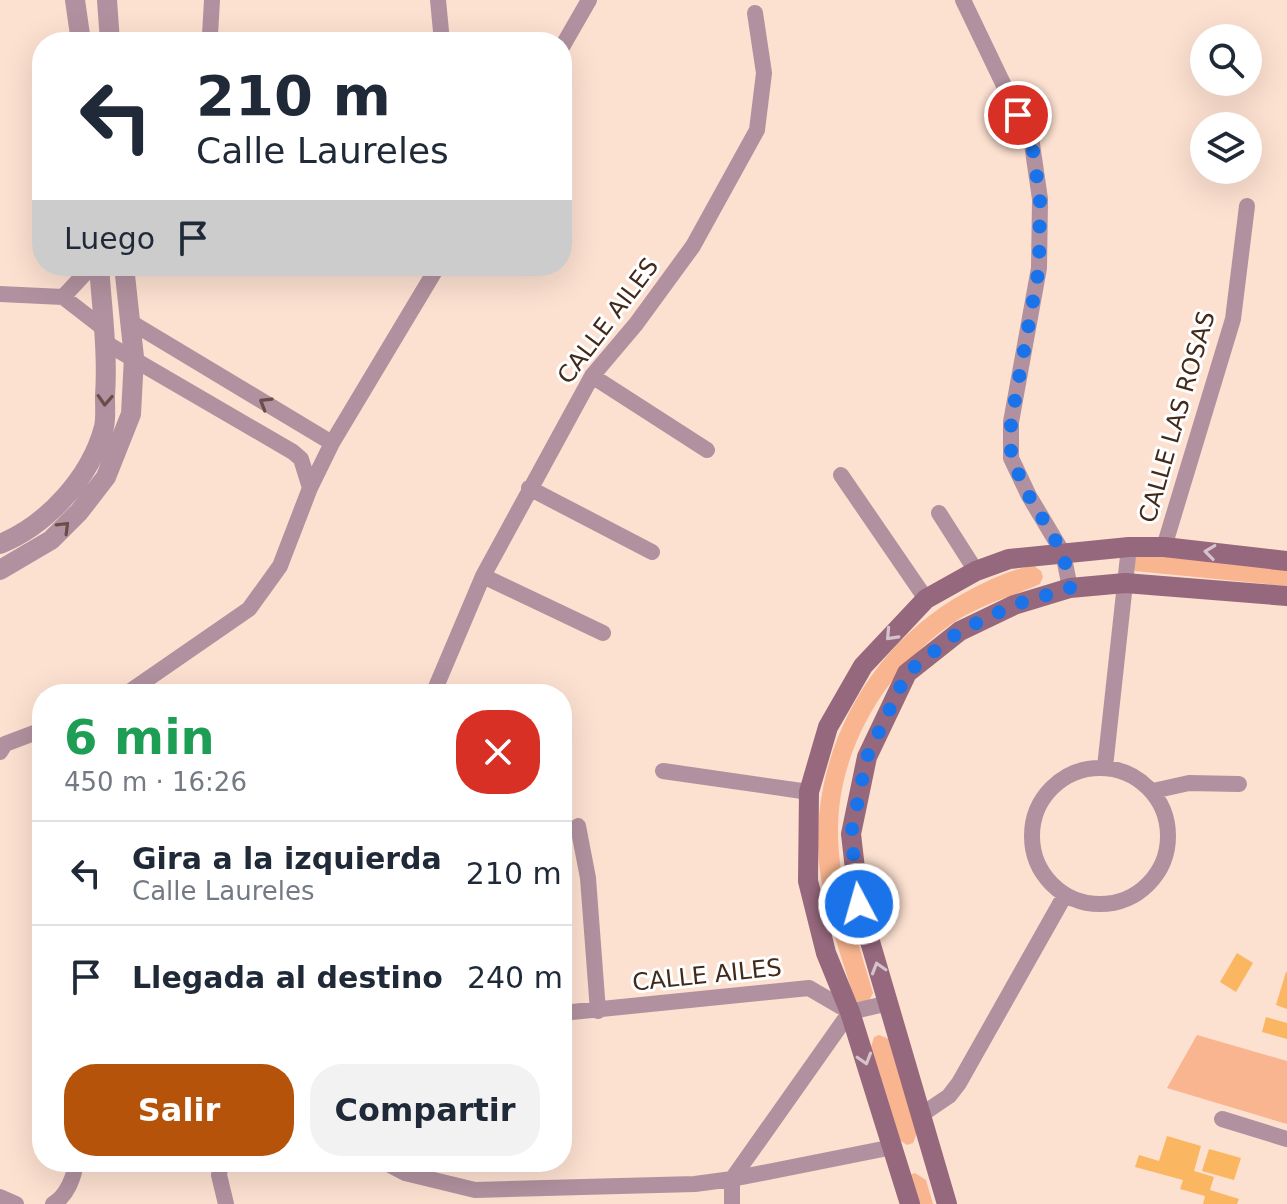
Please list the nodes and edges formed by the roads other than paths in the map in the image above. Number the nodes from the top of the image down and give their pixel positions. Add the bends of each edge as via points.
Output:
1 (75, 0) edge
2 (107, 0) edge
3 (212, 0) edge
4 (438, 0) edge
5 (589, 0) edge
6 (963, 0) edge
7 (755, 13) dead end
8 (80, 32) edge
9 (109, 32) edge
10 (210, 32) edge
11 (441, 32) edge
12 (571, 32) edge
13 (1247, 206) dead end
14 (83, 276) edge
15 (100, 276) edge
16 (125, 276) edge
17 (432, 276) edge
18 (126, 291) junction
19 (0, 294) edge
20 (101, 294) junction
21 (63, 297) junction
22 (129, 321) junction
23 (104, 335) junction
24 (134, 357) junction
25 (592, 376) junction
26 (316, 434) junction
27 (332, 443) junction
28 (707, 450) dead end
29 (301, 459) junction
30 (841, 475) dead end
31 (310, 488) junction
32 (529, 488) junction
33 (939, 513) dead end
34 (0, 544) edge
35 (1129, 547) junction
36 (1164, 547) junction
37 (652, 552) dead end
38 (1063, 553) junction
39 (1287, 561) edge
40 (0, 570) edge
41 (976, 571) junction
42 (483, 576) junction
43 (1125, 583) junction
44 (1070, 588) junction
45 (1287, 596) edge
46 (926, 599) junction
47 (603, 633) dead end
48 (140, 684) edge
49 (437, 684) edge
50 (32, 734) edge
51 (2, 747) edge
52 (1105, 767) junction
53 (663, 771) dead end
54 (1239, 784) dead end
55 (1153, 791) junction
56 (809, 792) junction
57 (578, 826) dead end
58 (1065, 895) junction
59 (889, 1003) junction
60 (598, 1011) junction
61 (572, 1012) edge
62 (850, 1012) junction
63 (921, 1115) junction
64 (1222, 1119) dead end
65 (1287, 1139) edge
66 (893, 1147) junction
67 (933, 1160) junction
68 (900, 1170) junction
69 (75, 1172) edge
70 (219, 1172) edge
71 (403, 1172) edge
72 (732, 1179) junction
73 (0, 1197) edge
74 (16, 1204) edge
75 (53, 1204) edge
76 (226, 1204) edge
77 (732, 1204) edge
78 (910, 1204) edge
79 (947, 1204) edge

1 - 8 street
2 - 9 street
3 - 10 street
4 - 11 street
5 - 12 street
6 - 38 street via 1032,144 1040,199 1039,268 1011,422 1011,458
7 - 25 street, CALLE AILES via 764,73 757,130 693,246
13 - 36 street, CALLE LAS ROSAS via 1233,319
14 - 21 street
15 - 20 street
16 - 18 street
17 - 27 street
18 - 20 street
18 - 22 street
19 - 21 street
20 - 23 street
21 - 23 street
22 - 24 street
26 -> 22 street
23 - 24 street
23 -> 34 street via 104,426 88,466 55,508
24 - 29 street
40 -> 24 street via 51,540 106,477 131,414
25 - 28 street
25 - 32 street, CALLE AILES
26 - 27 street
26 - 29 street
27 - 31 street
29 - 31 street
30 - 46 street
31 - 48 street via 280,566 249,609
32 - 37 street
32 - 42 street, CALLE AILES
33 - 41 street
35 - 36 main road
35 - 38 main road
35 - 43 street
39 -> 36 main road
38 - 41 main road via 1009,559
38 - 44 street
41 - 46 main road
42 - 47 street
42 - 49 street, CALLE AILES
43 - 44 main road
43 - 45 main road
43 - 52 street
59 -> 44 main road via 859,904 851,834 867,757 907,673 960,631 1014,605
46 -> 56 main road via 863,666 828,727
50 - 51 street
52 - 55 street via 1125,772
52 - 58 street via 1066,776 1038,806 1032,846 1049,882
53 - 56 street
54 - 55 street via 1189,783
55 - 58 street via 1168,836 1156,874 1142,890 1114,902 1084,902
56 - 62 main road via 808,881 826,953
57 - 60 street via 588,878
58 - 63 street via 959,1083
59 - 62 street
59 - 63 main road
60 - 61 street, CALLE AILES
60 - 62 street, CALLE AILES via 809,988
62 -> 66 main road
62 - 72 street
63 - 67 main road
64 - 65 street
66 - 68 main road
66 - 72 street
67 - 68 main road
67 - 79 main road
68 - 78 main road
69 - 75 street
70 - 76 street
71 - 72 street via 475,1190
72 - 77 street
73 - 74 street

